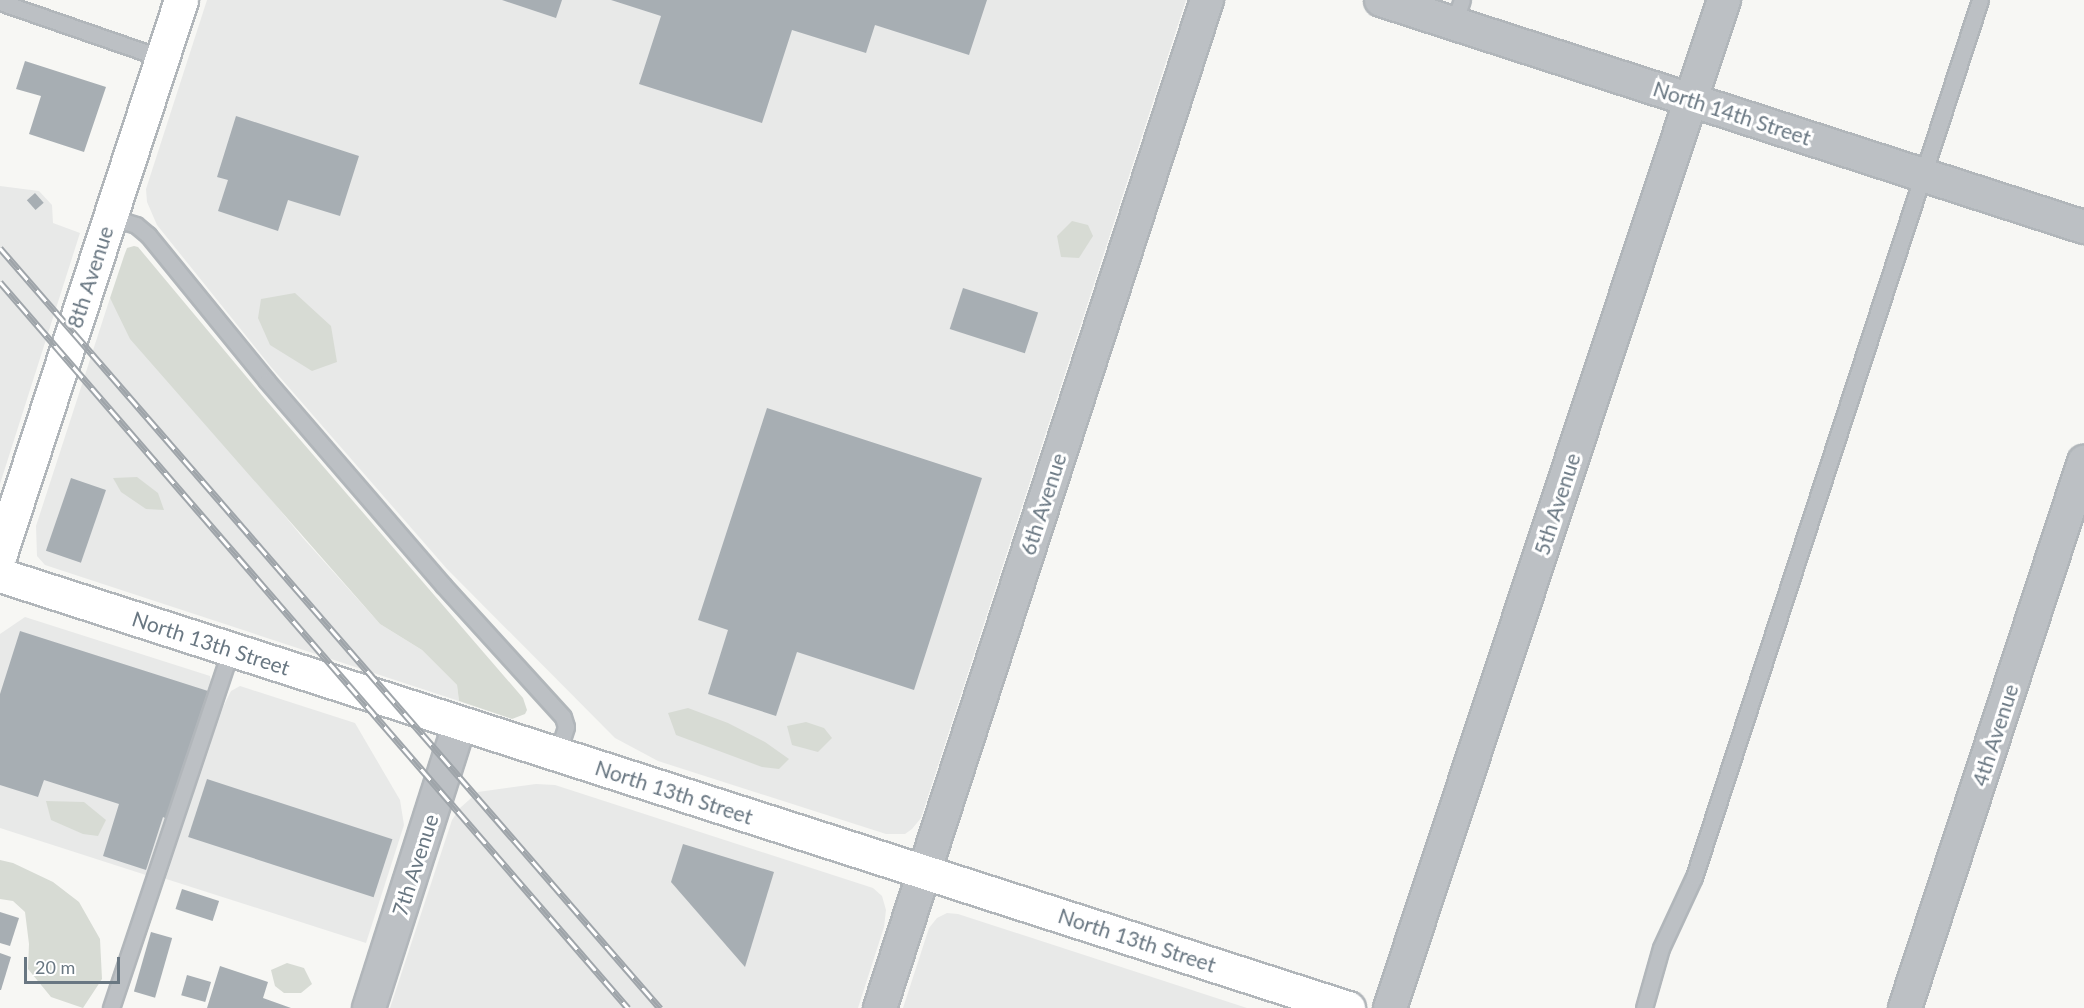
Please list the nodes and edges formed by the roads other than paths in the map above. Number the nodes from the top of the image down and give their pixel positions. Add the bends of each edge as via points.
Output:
1 (181, 0) edge
2 (1207, 0) edge
3 (1381, 0) edge
4 (1724, 0) edge
5 (1980, 0) edge
6 (0, 2) edge
7 (1458, 12) edge
8 (162, 58) junction
9 (1691, 100) junction
10 (1923, 175) junction
11 (110, 217) junction
12 (2084, 227) edge
13 (2084, 462) edge
14 (0, 554) edge
15 (0, 575) edge
16 (231, 650) junction
17 (460, 723) junction
18 (557, 754) junction
19 (924, 872) junction
20 (111, 1008) edge
21 (369, 1008) edge
22 (880, 1008) edge
23 (1348, 1008) edge
24 (1390, 1008) edge
25 (1644, 1008) edge
26 (1905, 1008) edge

1 - 8 main road, 8th Avenue
2 - 19 street, 6th Avenue
3 - 7 street, North 14th Street
4 - 9 street, 5th Avenue
5 - 10 lane
6 - 8 lane
7 - 9 street, North 14th Street
8 - 11 main road, 8th Avenue
9 - 10 street, North 14th Street
9 - 24 street, 5th Avenue
10 - 12 street, North 14th Street
10 - 25 lane via 1694,877 1661,948
11 - 14 main road, 8th Avenue
11 - 18 lane via 136,225 148,235 290,408 563,717 566,727
13 - 26 street, 4th Avenue
15 - 16 main road, North 13th Street
16 - 17 main road, North 13th Street
16 - 20 lane
17 - 18 main road, North 13th Street
17 - 21 street, 7th Avenue
18 - 19 main road, North 13th Street
19 - 22 street, 6th Avenue
19 - 23 main road, North 13th Street

